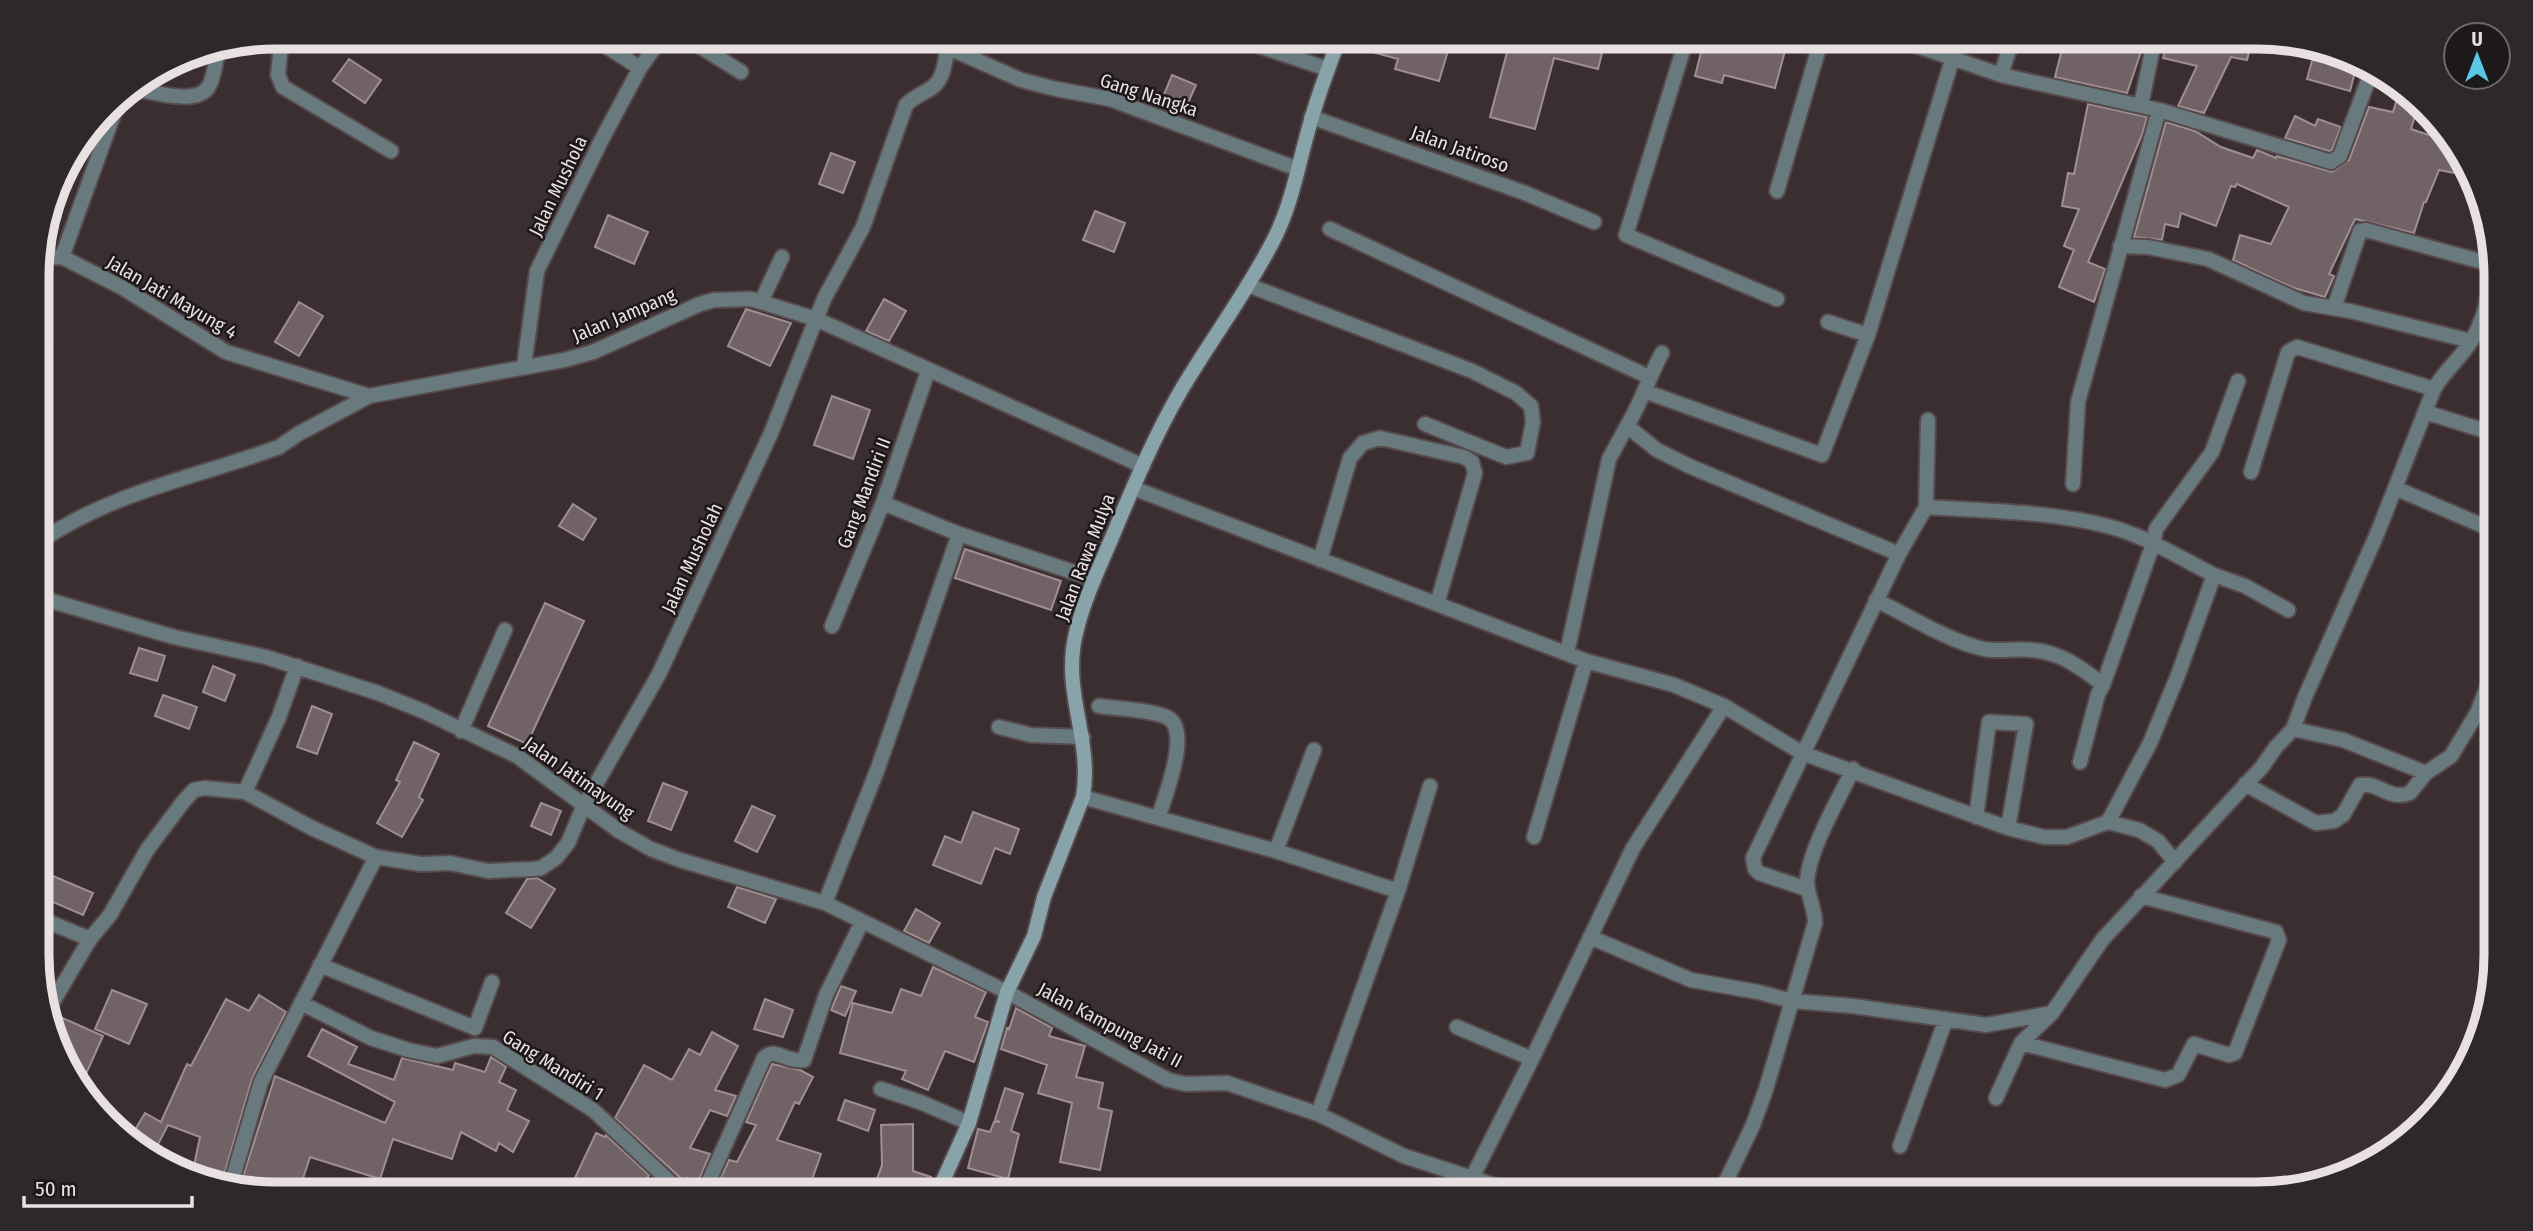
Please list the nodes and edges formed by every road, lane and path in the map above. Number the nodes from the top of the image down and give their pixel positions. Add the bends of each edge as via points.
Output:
1 (281, 49) edge
2 (611, 49) edge
3 (653, 49) edge
4 (704, 49) edge
5 (947, 49) edge
6 (962, 49) edge
7 (1268, 49) edge
8 (1336, 49) edge
9 (1683, 49) edge
10 (1818, 49) edge
11 (1922, 49) edge
12 (2009, 49) edge
13 (2153, 49) edge
14 (216, 57) edge
15 (1953, 57) junction
16 (640, 68) junction
17 (1328, 69) junction
18 (741, 72) dead end
19 (2001, 75) junction
20 (2369, 79) edge
21 (146, 90) edge
22 (2141, 105) junction
23 (2159, 110) junction
24 (1311, 117) junction
25 (112, 118) edge
26 (391, 151) dead end
27 (1298, 169) junction
28 (1777, 191) dead end
29 (1594, 222) dead end
30 (1330, 229) dead end
31 (2120, 246) junction
32 (62, 257) junction
33 (782, 257) dead end
34 (49, 258) edge
35 (2483, 263) edge
36 (1248, 285) junction
37 (1777, 299) dead end
38 (761, 302) junction
39 (2334, 308) junction
40 (2484, 310) edge
41 (816, 319) junction
42 (1828, 322) dead end
43 (1868, 335) junction
44 (2471, 341) junction
45 (1662, 353) dead end
46 (524, 366) junction
47 (928, 371) junction
48 (2238, 381) dead end
49 (1647, 384) junction
50 (2434, 389) junction
51 (369, 396) junction
52 (2425, 412) junction
53 (1928, 420) dead end
54 (1425, 424) dead end
55 (1627, 426) junction
56 (2484, 431) edge
57 (1143, 466) junction
58 (2251, 472) dead end
59 (2073, 484) dead end
60 (1133, 488) junction
61 (2395, 488) junction
62 (883, 503) junction
63 (1926, 508) junction
64 (2484, 526) edge
65 (959, 534) junction
66 (49, 536) edge
67 (2153, 544) junction
68 (1899, 554) junction
69 (1320, 560) junction
70 (2214, 575) junction
71 (1094, 579) junction
72 (49, 600) edge
73 (1876, 600) junction
74 (1437, 604) junction
75 (2288, 610) dead end
76 (832, 626) dead end
77 (505, 630) dead end
78 (1567, 653) junction
79 (1586, 661) junction
80 (297, 666) junction
81 (2103, 685) junction
82 (2484, 696) edge
83 (1099, 706) dead end
84 (1724, 706) junction
85 (999, 727) dead end
86 (2293, 729) junction
87 (461, 731) junction
88 (1083, 737) junction
89 (1314, 750) dead end
90 (1802, 753) junction
91 (2080, 762) dead end
92 (1853, 769) junction
93 (2426, 773) junction
94 (2245, 784) junction
95 (1430, 786) dead end
96 (245, 792) junction
97 (1083, 797) junction
98 (584, 805) junction
99 (1159, 816) junction
100 (1976, 817) junction
101 (2108, 822) junction
102 (2008, 828) junction
103 (1534, 837) dead end
104 (1276, 851) junction
105 (376, 858) junction
106 (2175, 862) junction
107 (1807, 889) junction
108 (1398, 891) junction
109 (2141, 896) junction
110 (825, 903) junction
111 (49, 922) edge
112 (862, 922) junction
113 (1590, 937) junction
114 (90, 939) junction
115 (320, 965) junction
116 (492, 982) dead end
117 (1007, 992) junction
118 (54, 1000) edge
119 (1792, 1002) junction
120 (301, 1003) junction
121 (2052, 1013) junction
122 (1946, 1019) junction
123 (1457, 1027) dead end
124 (2021, 1043) junction
125 (1532, 1059) junction
126 (881, 1089) dead end
127 (1996, 1098) dead end
128 (1318, 1114) junction
129 (969, 1123) junction
130 (1900, 1146) dead end
131 (233, 1178) edge
132 (1472, 1178) junction
133 (670, 1182) edge
134 (708, 1182) edge
135 (942, 1182) edge
136 (1484, 1182) edge
137 (1726, 1182) edge

1 - 26 street via 278,75 283,87
2 - 16 street
3 - 16 street, Jalan Mushola
4 - 18 street
5 - 41 street, Jalan Musholah via 937,83 906,105 863,227
6 - 27 street, Gang Nangka via 1021,80 1110,99
7 - 17 street
8 - 17 main road, Jalan Rawa Mulya
9 - 37 street via 1626,235
10 - 28 street
11 - 15 street
12 - 19 street
13 - 22 street
14 - 21 street via 209,86 198,96
15 - 19 street
15 - 43 street
16 - 46 street, Jalan Mushola via 537,271
17 - 24 main road, Jalan Rawa Mulya
19 - 22 street
20 - 23 street via 2340,156 2331,162
22 - 23 street
23 - 31 street
24 - 27 main road, Jalan Rawa Mulya
24 - 29 street, Jalan Jatiroso via 1525,192
25 - 32 street
27 - 36 main road, Jalan Rawa Mulya via 1274,240
30 - 49 street
31 - 39 street via 2208,259 2304,303
31 - 59 street via 2078,402
32 - 34 street, Jalan Jati Mayung 4
32 - 51 street, Jalan Jati Mayung 4 via 134,294 226,352
33 - 38 street
35 - 39 street via 2360,231
36 - 54 street via 1472,371 1516,393 1531,406 1533,422 1527,453 1506,457
36 - 57 main road, Jalan Rawa Mulya via 1180,393
38 - 41 street, Jalan Jampang
38 - 46 street, Jalan Jampang via 714,300 593,352
39 - 44 street
40 - 44 street
41 - 47 street, Jalan Jampang
41 - 98 street, Jalan Musholah via 771,433 659,674
42 - 43 street
43 - 49 street via 1822,455
44 - 50 street
45 - 49 street
46 - 51 street, Jalan Jampang
47 - 57 street, Jalan Jampang
47 - 62 street, Gang Mandiri II
48 - 67 street via 2212,452 2156,529
49 - 55 street
50 - 52 street
50 - 58 street via 2297,347 2288,352
51 - 66 street, Jalan Jampang via 279,447 144,490 71,521
52 - 56 street
52 - 61 street
53 - 63 street
55 - 68 street via 1657,450 1689,466
55 - 78 street via 1609,459
57 - 60 main road, Jalan Rawa Mulya
60 - 69 street
60 - 71 main road, Jalan Rawa Mulya
61 - 64 street
61 - 86 street
62 - 65 street
62 - 76 street, Gang Mandiri II
63 - 67 street via 2057,516 2110,526
63 - 68 street
65 - 71 street
65 - 110 street via 878,768
67 - 70 street
67 - 81 street
68 - 73 street
69 - 74 street
69 - 74 street via 1350,458 1363,443 1380,438 1464,457 1472,462 1475,473
70 - 75 street
70 - 101 street via 2150,743
71 - 88 main road, Jalan Rawa Mulya via 1070,665
72 - 80 street, Jalan Jatimayung
73 - 81 street via 1965,643 2055,655 2080,666
73 - 90 street
74 - 78 street
77 - 87 street
78 - 79 street
79 - 84 street via 1674,685
79 - 103 street
80 - 87 street, Jalan Jatimayung via 378,693
80 - 96 street
81 - 91 street
82 - 93 street via 2451,756
83 - 99 street via 1167,716 1177,727 1178,744
84 - 90 street
84 - 113 street via 1639,838
85 - 88 street via 1031,735
86 - 93 street via 2343,740
86 - 94 street
87 - 98 street, Jalan Jatimayung via 511,752
88 - 97 main road, Jalan Rawa Mulya
89 - 104 street
90 - 92 street
90 - 107 street via 1753,863 1759,873
92 - 100 street
92 - 107 street via 1814,853
93 - 94 street via 2401,797 2360,785 2343,815 2326,824 2316,824
94 - 106 street
95 - 108 street
96 - 105 street, Jalan Musholah
96 - 114 street via 194,790 147,850 110,915
97 - 99 street
97 - 117 main road, Jalan Rawa Mulya via 1044,897 1034,936
98 - 105 street, Jalan Musholah via 568,842 556,858 541,867 496,871
98 - 110 street, Jalan Jatimayung via 651,849
99 - 104 street
100 - 102 street
100 - 102 street via 1989,722 2026,724
101 - 102 street via 2067,836 2044,837
101 - 106 street via 2139,830 2158,841
104 - 108 street
105 - 115 street
106 - 109 street
107 - 119 street via 1815,923
108 - 128 street
109 - 121 street via 2102,940
109 - 124 street via 2279,936 2235,1053 2194,1044 2178,1075 2165,1080
110 - 112 street, Jalan Jatimayung
111 - 114 street
112 - 117 street, Jalan Jatimayung
112 - 134 street via 826,995 804,1060 786,1060 775,1053 764,1058
113 - 119 street via 1691,980
113 - 125 street
114 - 118 street
115 - 116 street via 475,1028
115 - 120 street
117 - 128 street, Jalan Kampung Jati II via 1168,1080 1227,1083
117 - 129 main road, Jalan Rawa Mulya
119 - 122 street
119 - 137 street via 1753,1125
120 - 131 street via 261,1082
120 - 133 street, Gang Mandiri 1 via 371,1038 408,1050 437,1056 474,1046 493,1047 593,1110
121 - 122 street via 1986,1025
121 - 124 street
122 - 130 street
123 - 125 street
124 - 127 street
125 - 132 street
126 - 129 street
128 - 132 street, Jalan Kampung Jati II via 1404,1156
129 - 135 main road, Jalan Rawa Mulya
132 - 136 street, Jalan Kampung Jati II

